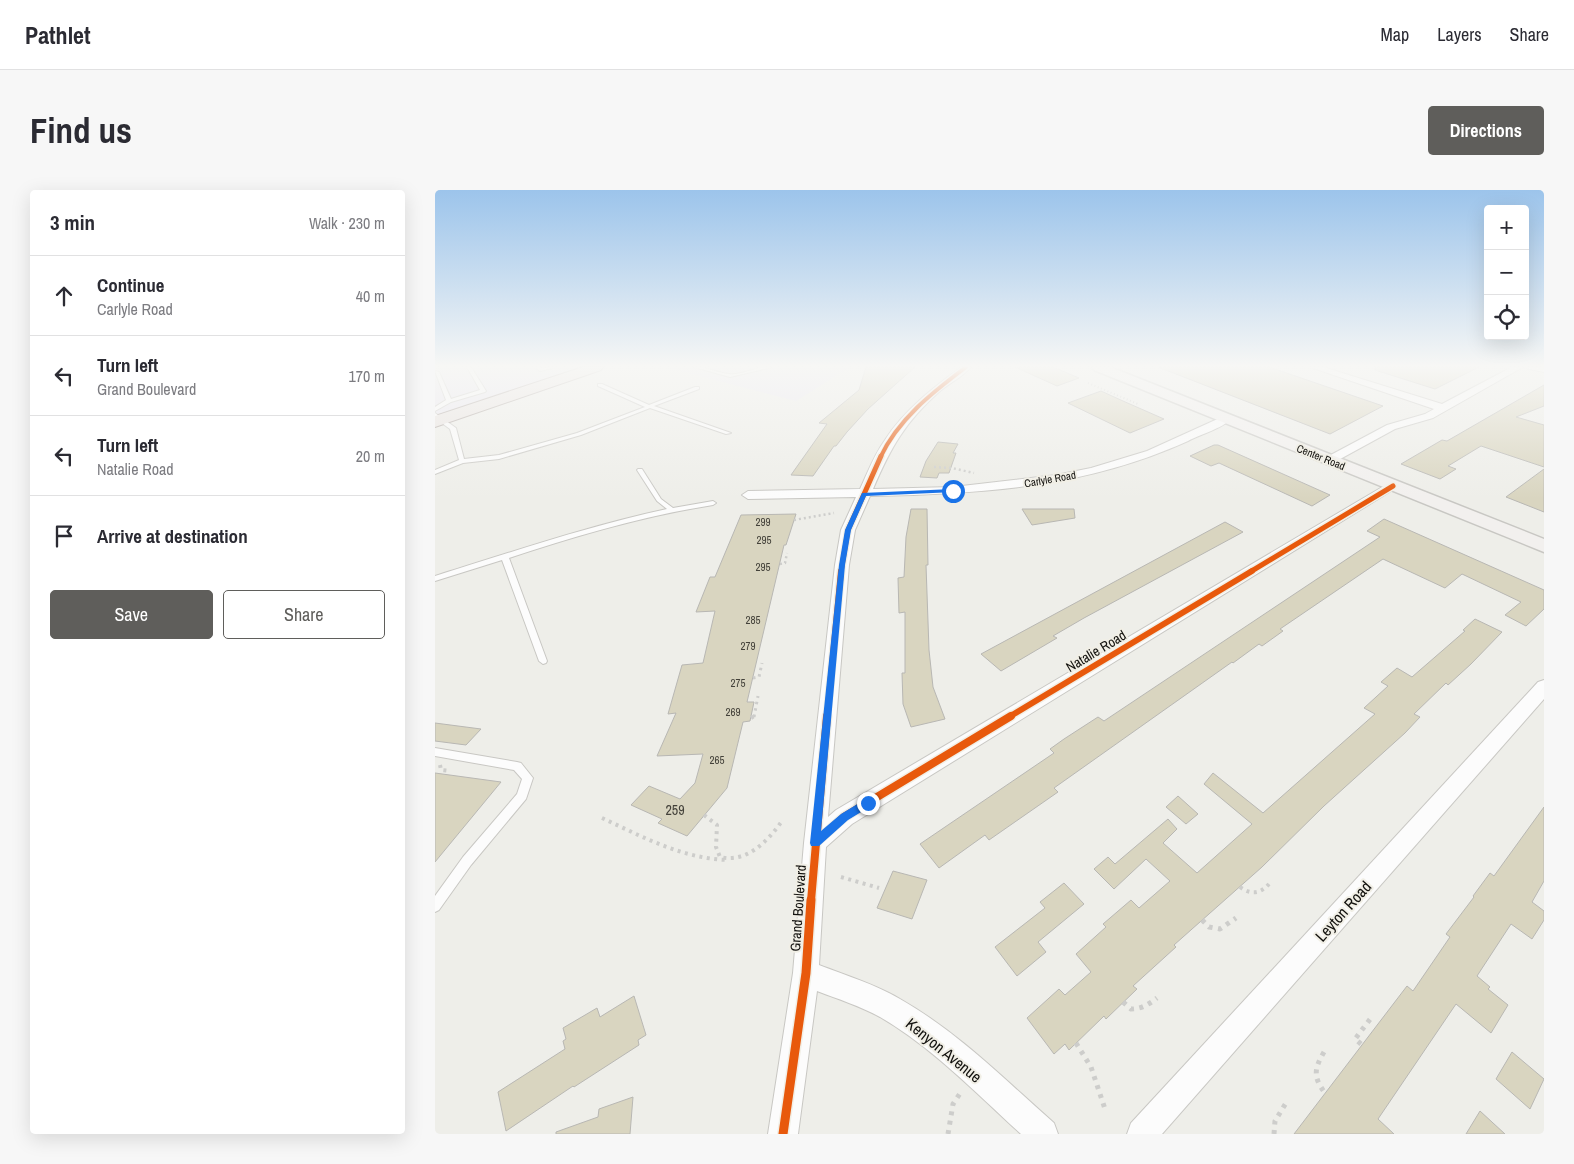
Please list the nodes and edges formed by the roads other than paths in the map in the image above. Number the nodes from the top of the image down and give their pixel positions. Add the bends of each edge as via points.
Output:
1 (452, 411) edge
2 (636, 411) edge
3 (663, 411) edge
4 (915, 411) edge
5 (1207, 411) edge
6 (1438, 411) edge
7 (436, 416) edge
8 (1226, 419) junction
9 (728, 433) dead end
10 (1331, 460) junction
11 (462, 461) junction
12 (640, 470) dead end
13 (435, 472) edge
14 (1393, 486) junction
15 (864, 494) junction
16 (748, 495) dead end
17 (713, 503) dead end
18 (671, 509) junction
19 (1544, 546) edge
20 (505, 557) junction
21 (435, 579) edge
22 (543, 661) dead end
23 (1544, 687) edge
24 (435, 752) edge
25 (815, 843) junction
26 (435, 906) edge
27 (806, 972) junction
28 (783, 1134) edge
29 (1043, 1134) edge
30 (1141, 1134) edge

1 - 7 main road
2 - 11 lane via 579,434 499,457
3 - 9 lane
4 - 15 street, Grand Boulevard via 896,431
5 - 8 main road, Center Road
6 - 10 street via 1391,427
7 - 11 lane via 453,428
8 - 10 main road, Center Road
8 - 15 street, Carlyle Road via 1151,453 1056,479 953,491
10 - 14 main road, Center Road
11 - 13 lane
12 - 18 lane via 659,500
14 - 19 main road, Center Road
14 - 25 street, Natalie Road via 844,817
15 - 16 street, Carlyle Road
15 - 25 street, Grand Boulevard via 848,530 842,565
17 - 18 lane
18 - 20 lane
20 - 21 lane
20 - 22 lane
23 - 30 street, Leyton Road
24 - 26 lane via 517,766 528,778 522,796 467,861
25 - 27 street, Grand Boulevard
27 - 28 street, Grand Boulevard
27 - 29 street, Kenyon Avenue via 889,1008 927,1032

